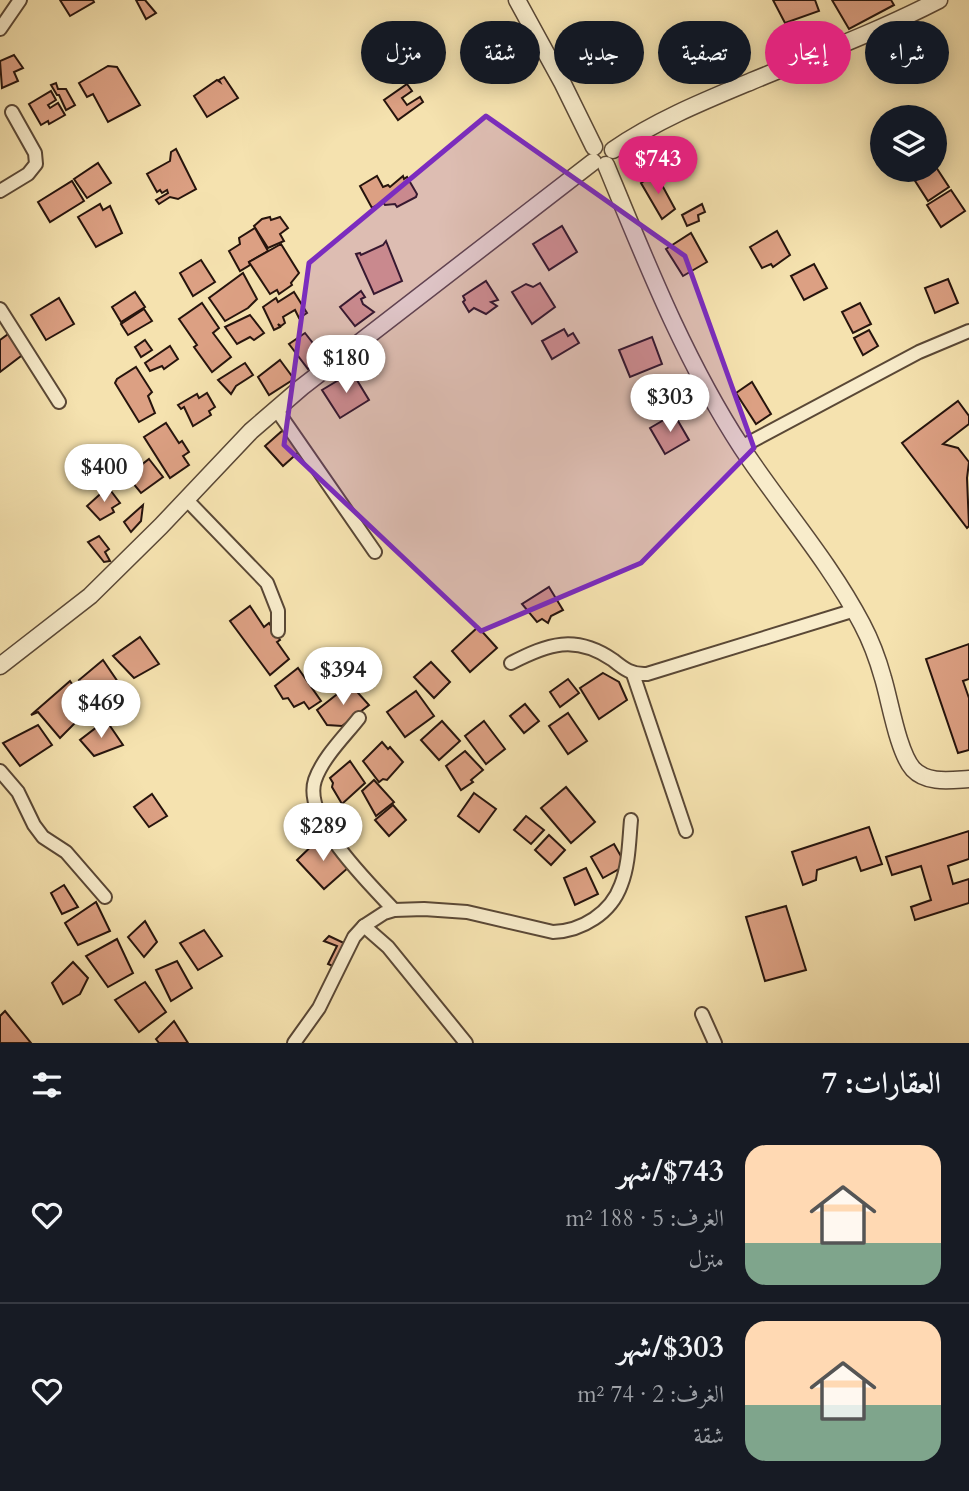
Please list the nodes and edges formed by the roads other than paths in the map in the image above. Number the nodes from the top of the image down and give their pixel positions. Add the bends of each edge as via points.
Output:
1 (20, 0) edge
2 (517, 0) edge
3 (939, 0) edge
4 (0, 29) edge
5 (12, 112) dead end
6 (598, 158) junction
7 (0, 191) edge
8 (0, 309) edge
9 (969, 331) edge
10 (59, 402) dead end
11 (276, 410) junction
12 (741, 447) junction
13 (186, 499) junction
14 (375, 552) dead end
15 (855, 610) junction
16 (278, 631) dead end
17 (511, 663) dead end
18 (0, 666) edge
19 (633, 674) junction
20 (359, 718) dead end
21 (0, 771) edge
22 (969, 779) edge
23 (631, 820) dead end
24 (686, 831) dead end
25 (105, 897) dead end
26 (394, 910) junction
27 (364, 926) junction
28 (702, 1014) dead end
29 (294, 1043) edge
30 (466, 1043) edge
31 (715, 1043) edge

1 - 4 street
2 - 6 street
3 - 6 street via 690,107 613,150 613,159
5 - 7 street via 35,153 36,164
6 - 11 street
6 - 12 street via 682,341
8 - 10 street
9 - 12 street via 919,352
11 - 13 street
11 - 14 street
12 - 15 street
13 - 16 street via 267,583 278,611
13 - 18 street via 90,596
15 - 19 street via 659,671
15 - 22 street via 873,648 908,761 922,776
17 - 19 street via 555,644 569,643 597,651
19 - 24 street
20 - 26 street via 316,777 313,798 335,843
21 - 25 street via 18,792 43,837 66,852
23 - 26 street via 621,887 596,918 578,928 553,932 467,912
26 - 27 street
27 - 29 street
27 - 30 street via 388,947
28 - 31 street

